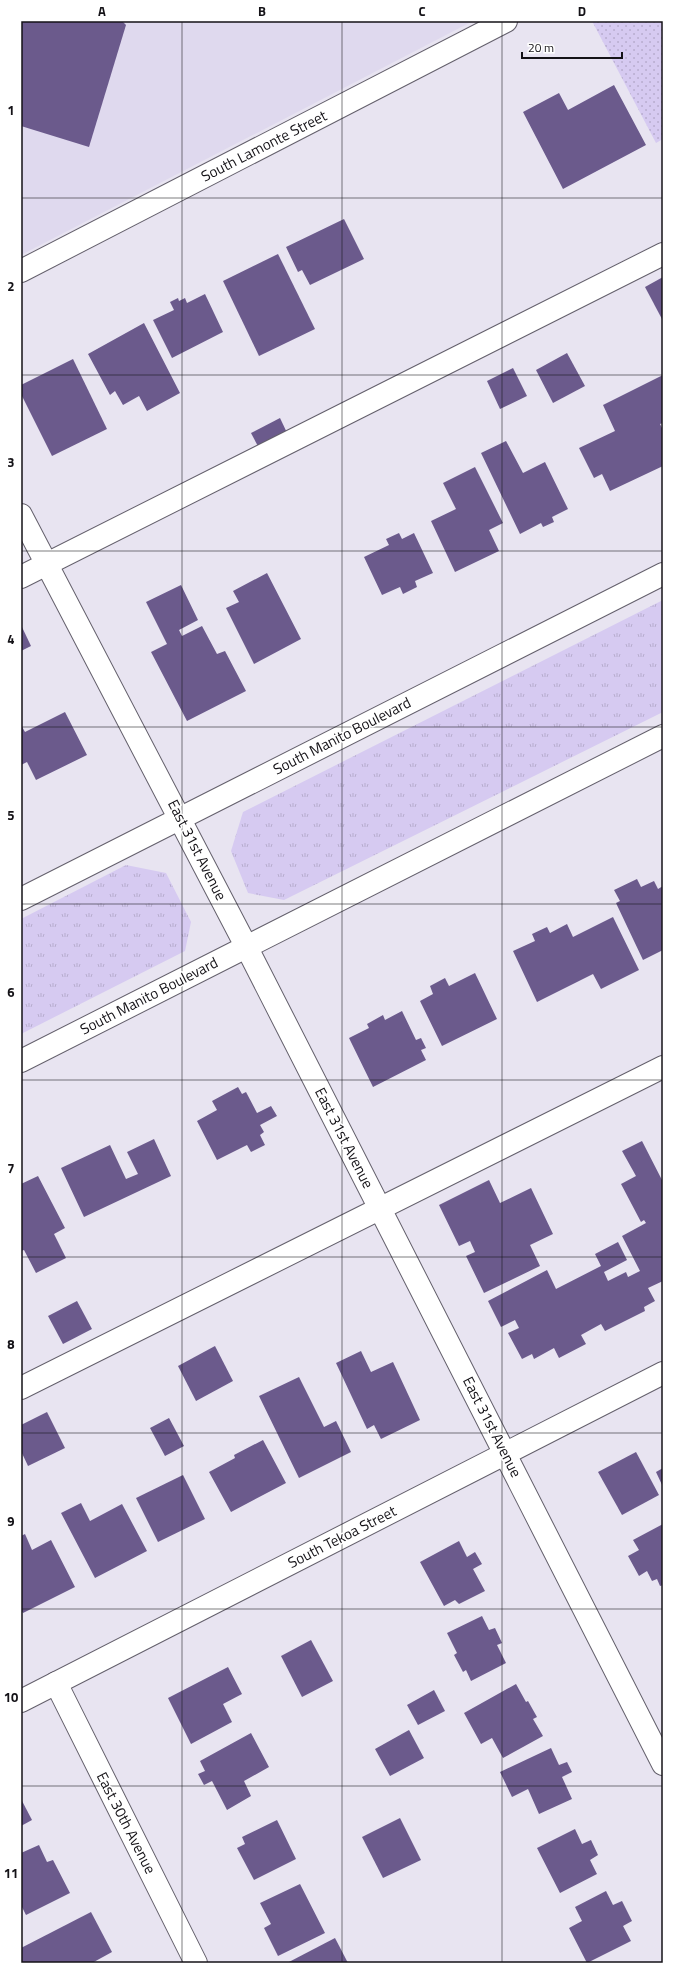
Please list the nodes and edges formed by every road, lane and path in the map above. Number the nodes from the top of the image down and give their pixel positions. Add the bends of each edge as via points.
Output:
1 (506, 21) edge
2 (663, 254) edge
3 (21, 271) edge
4 (21, 515) edge
5 (46, 564) junction
6 (663, 574) edge
7 (21, 577) edge
8 (663, 736) edge
9 (180, 818) junction
10 (21, 899) edge
11 (246, 946) junction
12 (21, 1061) edge
13 (663, 1067) edge
14 (380, 1209) junction
15 (663, 1373) edge
16 (21, 1388) edge
17 (506, 1454) junction
18 (56, 1683) junction
19 (21, 1701) edge
20 (663, 1764) edge
21 (196, 1963) edge

1 - 3 street, South Lamonte Street
2 - 5 street
4 - 5 street, East 31st Avenue
5 - 7 street
5 - 9 street, East 31st Avenue
6 - 9 street, South Manito Boulevard
8 - 11 street, South Manito Boulevard
9 - 10 street, South Manito Boulevard
9 - 11 street, East 31st Avenue
11 - 12 street, South Manito Boulevard
11 - 14 street, East 31st Avenue
13 - 14 street
14 - 16 street
14 - 17 street, East 31st Avenue
15 - 17 street, South Tekoa Street
17 - 18 street, South Tekoa Street
17 - 20 street, East 31st Avenue
18 - 19 street, South Tekoa Street
18 - 21 street, East 30th Avenue

